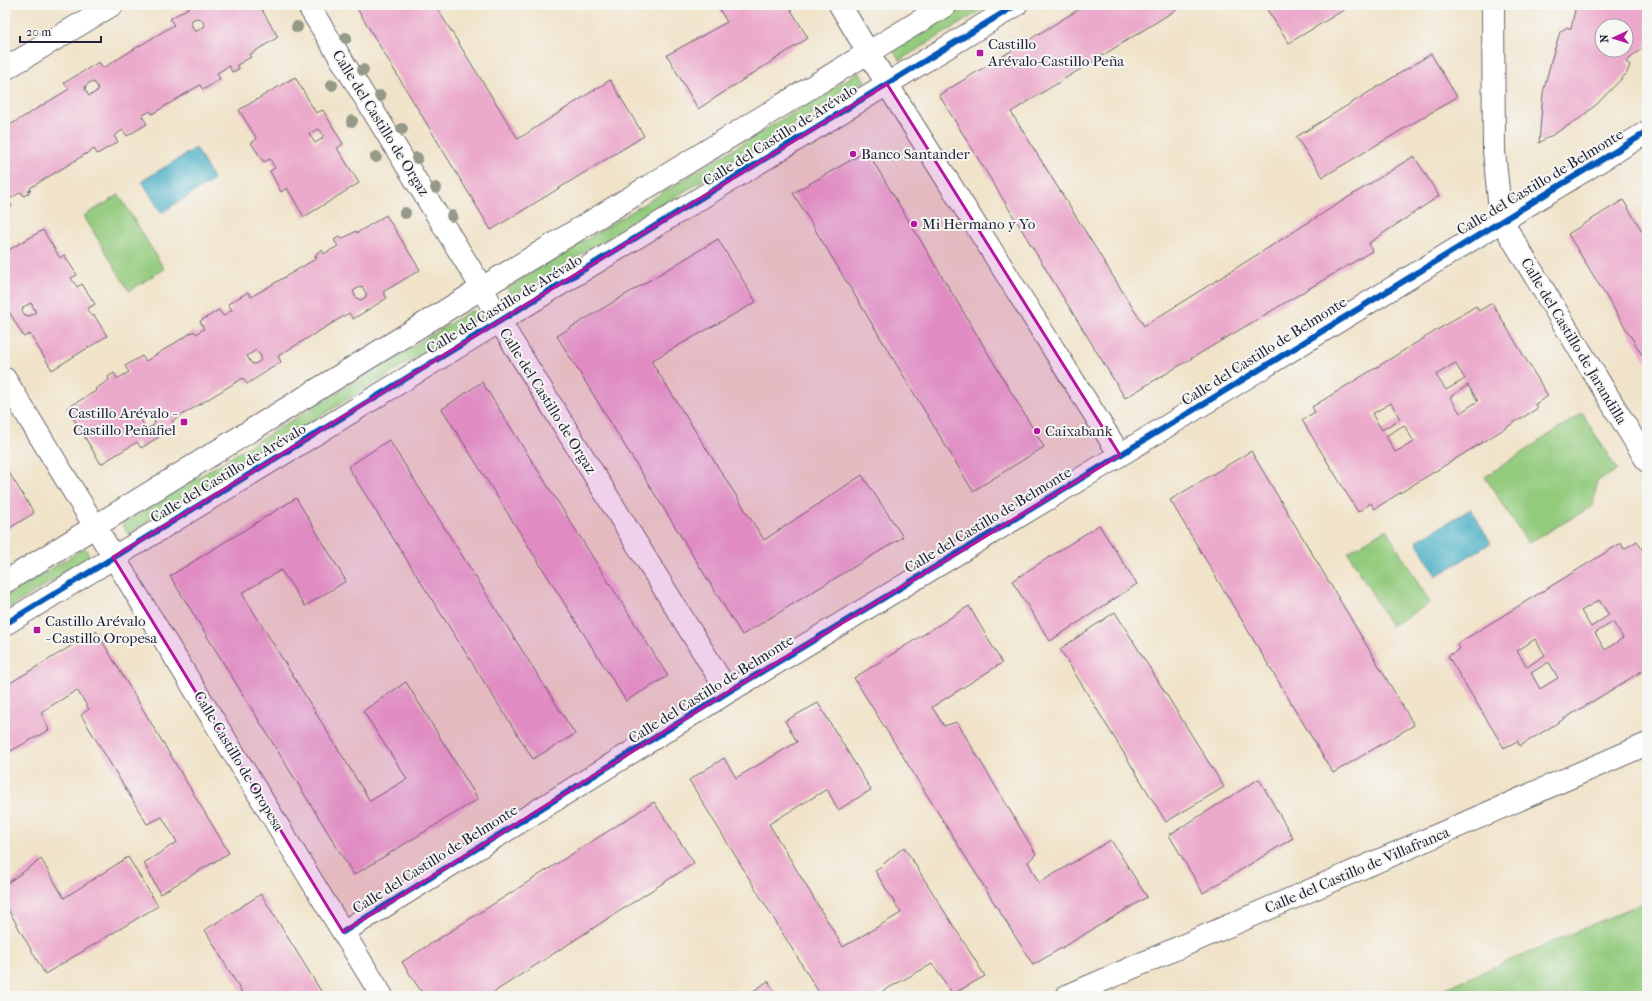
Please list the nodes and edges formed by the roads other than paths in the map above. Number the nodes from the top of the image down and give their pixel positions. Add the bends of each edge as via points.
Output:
1 (112, 5) edge
2 (308, 5) edge
3 (840, 5) edge
4 (946, 5) edge
5 (1016, 5) edge
6 (1493, 5) edge
7 (868, 52) junction
8 (5, 68) edge
9 (887, 84) junction
10 (1647, 132) edge
11 (1501, 220) junction
12 (482, 288) junction
13 (500, 322) junction
14 (5, 379) edge
15 (1120, 455) junction
16 (1647, 461) edge
17 (95, 527) junction
18 (113, 557) junction
19 (5, 582) edge
20 (5, 624) edge
21 (728, 692) junction
22 (1647, 744) edge
23 (343, 932) junction
24 (382, 996) edge
25 (1067, 996) edge

1 - 8 street
2 - 12 street, Calle del Castillo de Orgaz
3 - 7 street
4 - 7 street, Calle del Castillo de Arévalo
5 - 9 street, Calle del Castillo de Arévalo
6 - 11 street via 1494,152
7 - 9 street
7 - 12 street, Calle del Castillo de Arévalo
9 - 13 street, Calle del Castillo de Arévalo
9 - 15 street
10 - 11 street, Calle del Castillo de Belmonte
11 - 15 street, Calle del Castillo de Belmonte
11 - 16 street, Calle del Castillo de Jarandilla
12 - 13 street, Calle del Castillo de Orgaz
12 - 17 street, Calle del Castillo de Arévalo
13 - 18 street, Calle del Castillo de Arévalo
13 - 21 street, Calle del Castillo de Orgaz
14 - 17 street, Calle Castillo de Oropesa
15 - 21 street, Calle del Castillo de Belmonte
17 - 18 street, Calle Castillo de Oropesa
17 - 19 street, Calle del Castillo de Arévalo
18 - 20 street, Calle del Castillo de Arévalo
18 - 23 street, Calle Castillo de Oropesa
21 - 23 street, Calle del Castillo de Belmonte
22 - 25 street, Calle del Castillo de Villafranca
23 - 24 street, Calle Castillo de Oropesa

